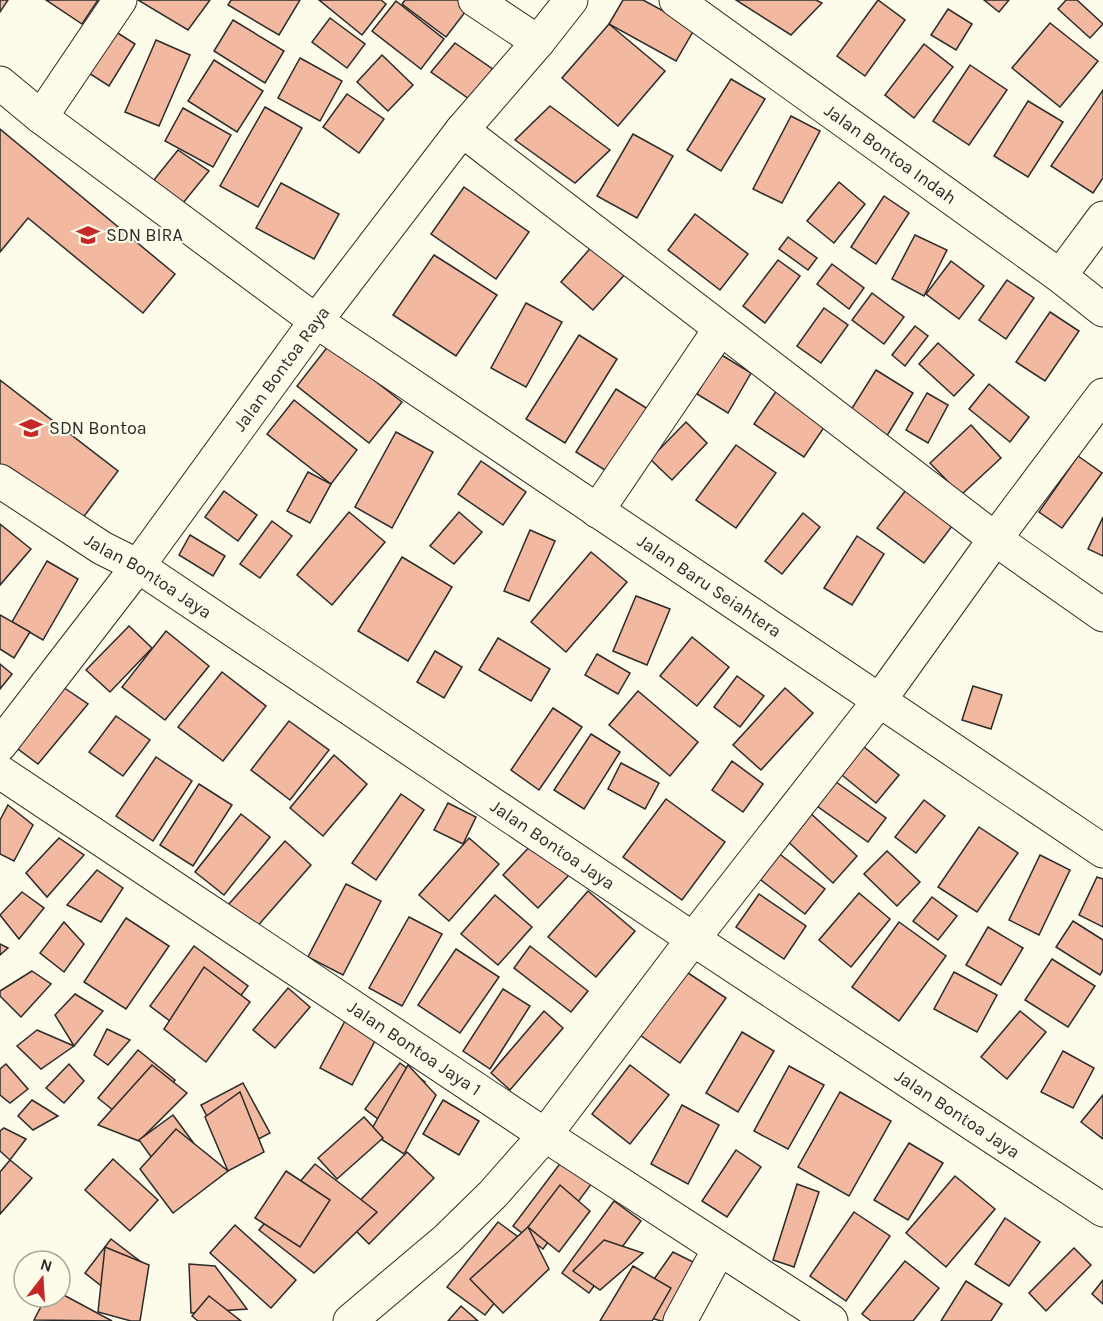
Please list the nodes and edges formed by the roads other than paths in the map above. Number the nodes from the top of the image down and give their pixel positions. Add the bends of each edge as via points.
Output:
1 (120, 0) edge
2 (475, 0) edge
3 (571, 0) edge
4 (676, 0) edge
5 (538, 42) junction
6 (0, 83) edge
7 (41, 117) junction
8 (462, 130) junction
9 (1103, 218) edge
10 (1060, 276) junction
11 (1103, 310) edge
12 (316, 321) junction
13 (720, 329) junction
14 (1103, 395) edge
15 (0, 481) edge
16 (597, 511) junction
17 (995, 540) junction
18 (138, 566) junction
19 (1103, 615) edge
20 (879, 701) junction
21 (0, 745) edge
22 (0, 772) edge
23 (1103, 851) edge
24 (693, 939) junction
25 (544, 1135) junction
26 (1103, 1210) edge
27 (720, 1249) junction
28 (350, 1321) edge
29 (680, 1321) edge
30 (831, 1321) edge

1 - 7 street
2 - 5 street
3 - 5 street, Jalan Bontoa Raya
4 - 10 street, Jalan Bontoa Indah
5 - 8 street, Jalan Bontoa Raya
6 - 7 street, Jalan Baru Seiahtera
7 - 12 street, Jalan Baru Seiahtera
8 - 12 street, Jalan Bontoa Raya
8 - 13 street
9 - 10 street
10 - 11 street, Jalan Bontoa Indah
12 - 16 street, Jalan Baru Seiahtera
12 - 18 street, Jalan Bontoa Raya
13 - 16 street
13 - 17 street
14 - 17 street
15 - 18 street, Jalan Bontoa Jaya via 102,548
16 - 20 street, Jalan Baru Seiahtera
17 - 19 street
17 - 20 street
18 - 21 street, Jalan Bontoa Raya
18 - 24 street, Jalan Bontoa Jaya
20 - 23 street, Jalan Baru Seiahtera
20 - 24 street
22 - 25 street, Jalan Bontoa Jaya 1
24 - 25 street
24 - 26 street, Jalan Bontoa Jaya
25 - 27 street, Jalan Bontoa Jaya 1
25 - 28 street via 447,1239
27 - 29 street
27 - 30 street, Jalan Bontoa Jaya 1

